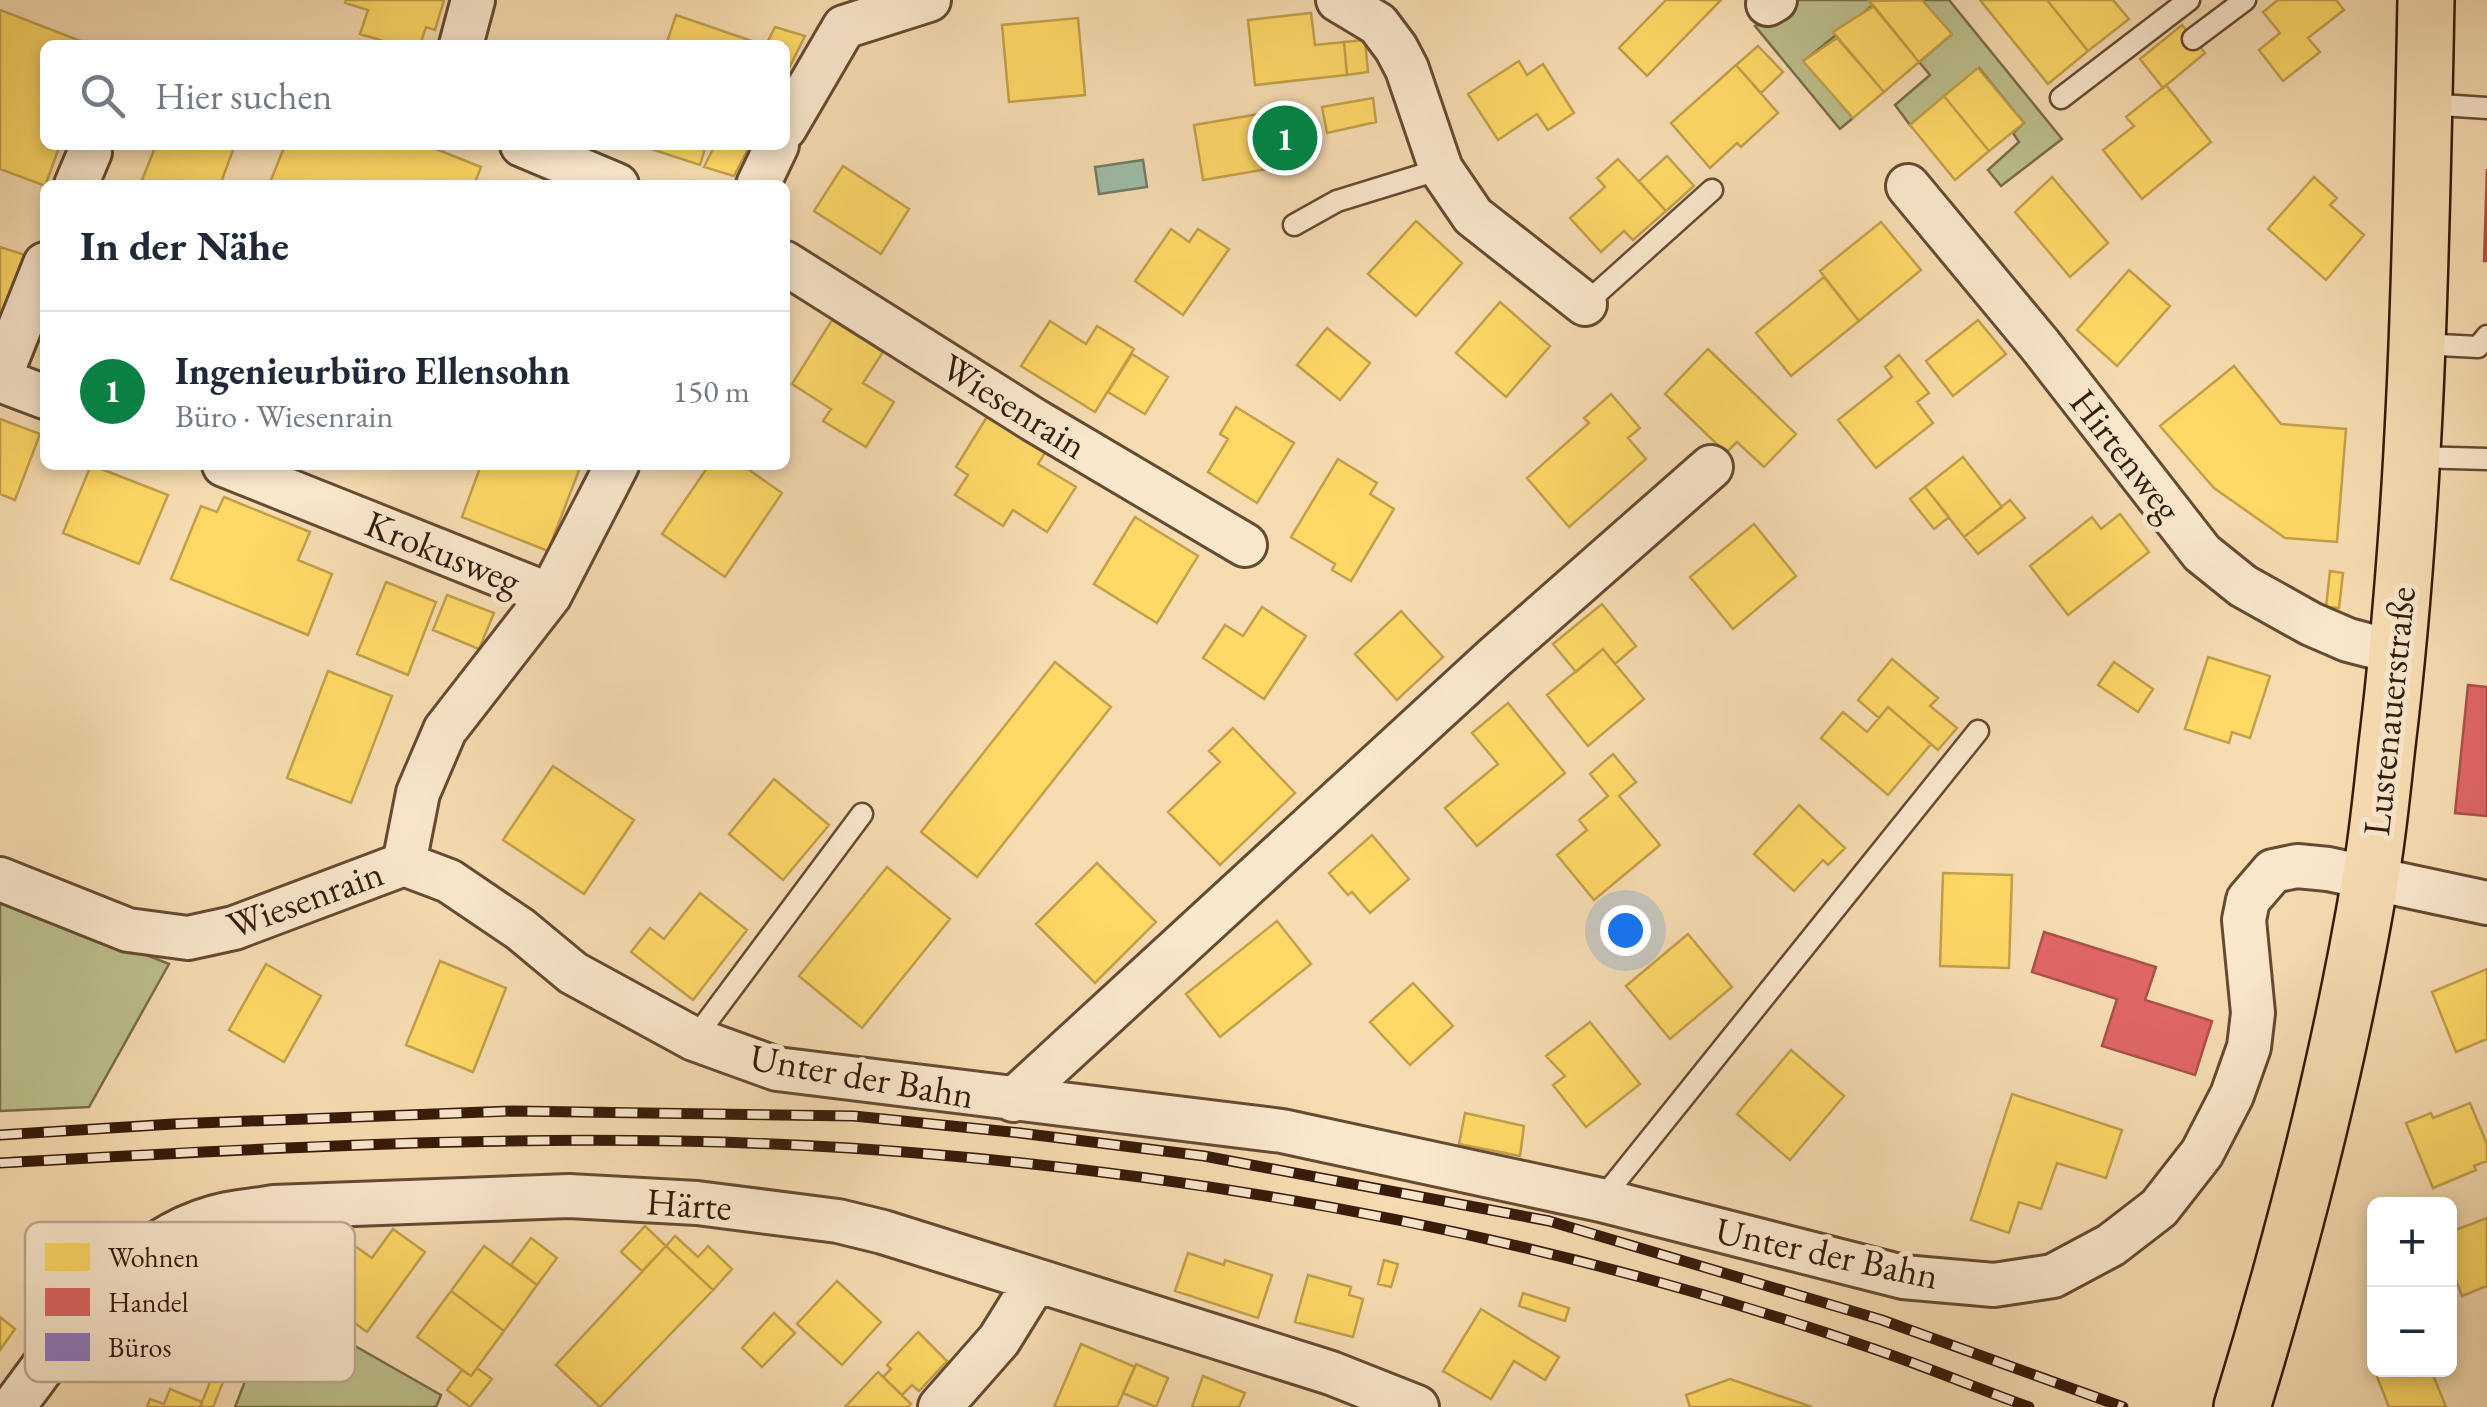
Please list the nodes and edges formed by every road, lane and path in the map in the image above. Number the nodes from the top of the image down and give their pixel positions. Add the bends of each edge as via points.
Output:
1 (472, 0) edge
2 (929, 0) edge
3 (1338, 0) edge
4 (2189, 0) edge
5 (2244, 0) edge
6 (2426, 0) edge
7 (851, 14) edge
8 (2193, 39) dead end
9 (461, 40) edge
10 (2062, 98) dead end
11 (2424, 104) junction
12 (2487, 108) edge
13 (790, 119) edge
14 (534, 150) edge
15 (775, 150) edge
16 (1441, 169) junction
17 (605, 180) edge
18 (760, 180) edge
19 (1908, 186) dead end
20 (1712, 190) dead end
21 (1294, 225) dead end
22 (790, 266) edge
23 (40, 277) edge
24 (1584, 304) joint
25 (2487, 336) edge
26 (2418, 344) junction
27 (0, 378) edge
28 (40, 395) edge
29 (2412, 457) junction
30 (2487, 459) edge
31 (1711, 467) dead end
32 (252, 470) edge
33 (614, 470) edge
34 (292, 477) edge
35 (1245, 546) dead end
36 (550, 595) junction
37 (2398, 653) junction
38 (1978, 731) dead end
39 (862, 814) dead end
40 (404, 864) junction
41 (2371, 878) junction
42 (0, 879) edge
43 (2487, 903) edge
44 (694, 1039) junction
45 (1014, 1100) junction
46 (1601, 1200) junction
47 (202, 1222) edge
48 (1036, 1282) junction
49 (33, 1382) edge
50 (14, 1407) edge
51 (940, 1407) edge
52 (1416, 1407) edge
53 (2242, 1407) edge

1 - 9 street
2 - 7 street
3 - 16 street via 1378,24 1396,48
4 - 10 lane
5 - 8 lane
6 - 11 main road, Lustenauerstraße
7 - 13 street
11 - 12 lane
11 - 26 main road, Lustenauerstraße
14 - 17 street
15 - 18 street
16 - 21 lane via 1337,201
16 - 24 street via 1473,216
19 - 37 street, Hirtenweg via 2202,553 2243,586 2310,624
20 - 24 lane
22 - 35 street, Wiesenrain
23 - 27 street
25 - 26 lane via 2478,347
26 - 29 main road, Lustenauerstraße
27 - 28 street
29 - 30 lane
29 - 37 main road, Lustenauerstraße
31 - 45 street, Unter der Bahn
32 - 34 street, Krokusweg
33 - 36 street, Wiesenrain
34 - 36 street, Krokusweg
36 - 40 street, Wiesenrain via 445,730 418,794
37 - 41 main road, Lustenauerstraße
38 - 46 lane
39 - 44 lane
40 - 42 street, Wiesenrain via 234,928 188,938 128,930
40 - 44 street, Unter der Bahn via 449,881 573,973
41 - 43 street, Unter der Bahn
41 - 46 street, Unter der Bahn via 2296,866 2273,871 2257,888 2244,920 2253,1013 2249,1047 2202,1153 2159,1208 2111,1245 2053,1276 1994,1285 1902,1277
41 - 53 main road, Lustenauerstraße via 2338,1057
44 - 45 street, Unter der Bahn via 777,1069
45 - 46 street, Unter der Bahn via 1282,1131
47 - 48 street, Härte via 273,1207 569,1196 769,1210 884,1232
48 - 51 street via 999,1340
48 - 52 street, Härte via 1330,1373
49 - 50 street, Härte

